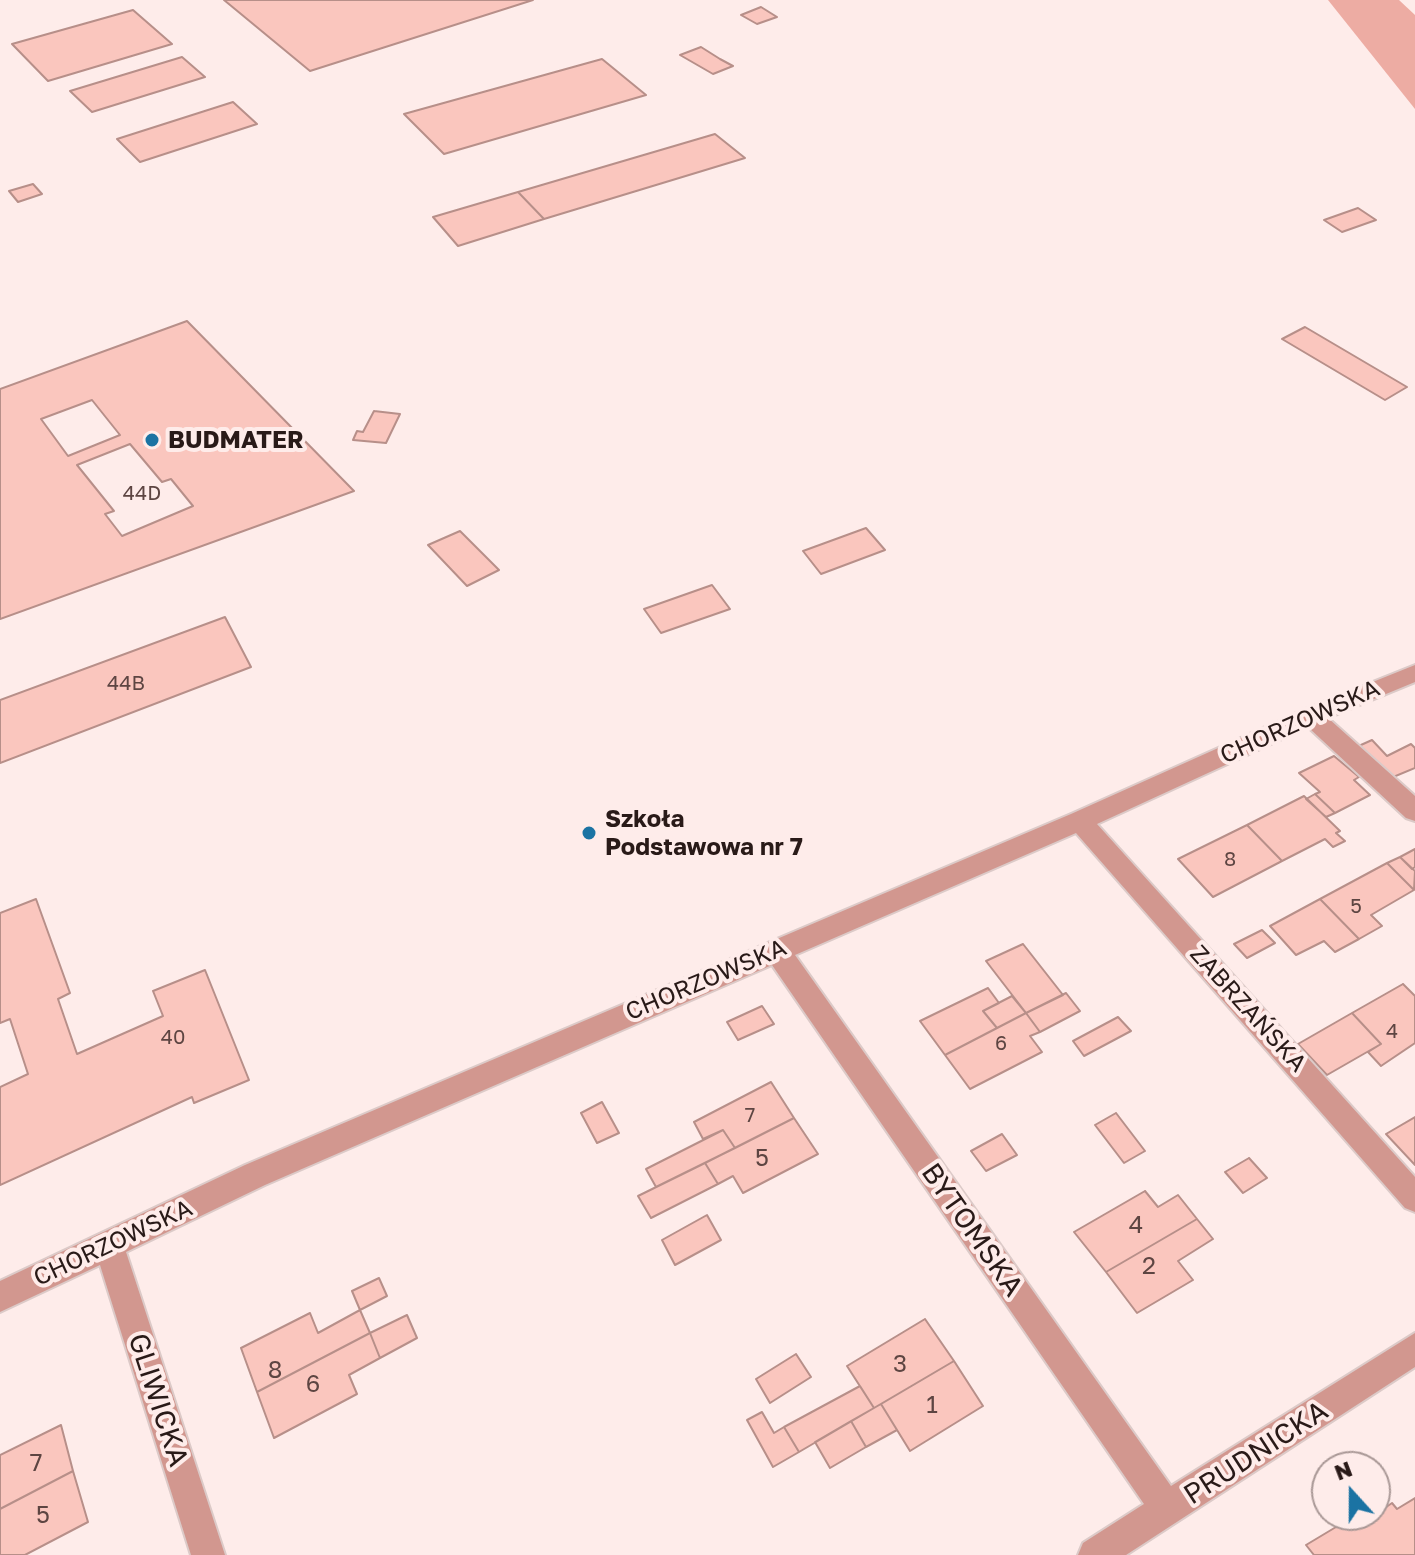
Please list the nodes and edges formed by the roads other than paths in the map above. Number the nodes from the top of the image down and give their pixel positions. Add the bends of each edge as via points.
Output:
1 (1415, 673) edge
2 (1311, 716) junction
3 (1415, 811) edge
4 (1080, 821) junction
5 (776, 950) junction
6 (1415, 1198) edge
7 (109, 1246) junction
8 (0, 1297) edge
9 (1415, 1349) edge
10 (1168, 1510) junction
11 (208, 1555) edge
12 (1095, 1555) edge

1 - 2 street, CHORZOWSKA
2 - 3 street
2 - 4 street, CHORZOWSKA
4 - 5 street, CHORZOWSKA
4 - 6 street, ZABRZAŃSKA
5 - 7 street, CHORZOWSKA via 255,1175
5 - 10 street, BYTOMSKA
7 - 8 street, CHORZOWSKA
7 - 11 street, GLIWICKA
9 - 10 street, PRUDNICKA
10 - 12 street, PRUDNICKA

